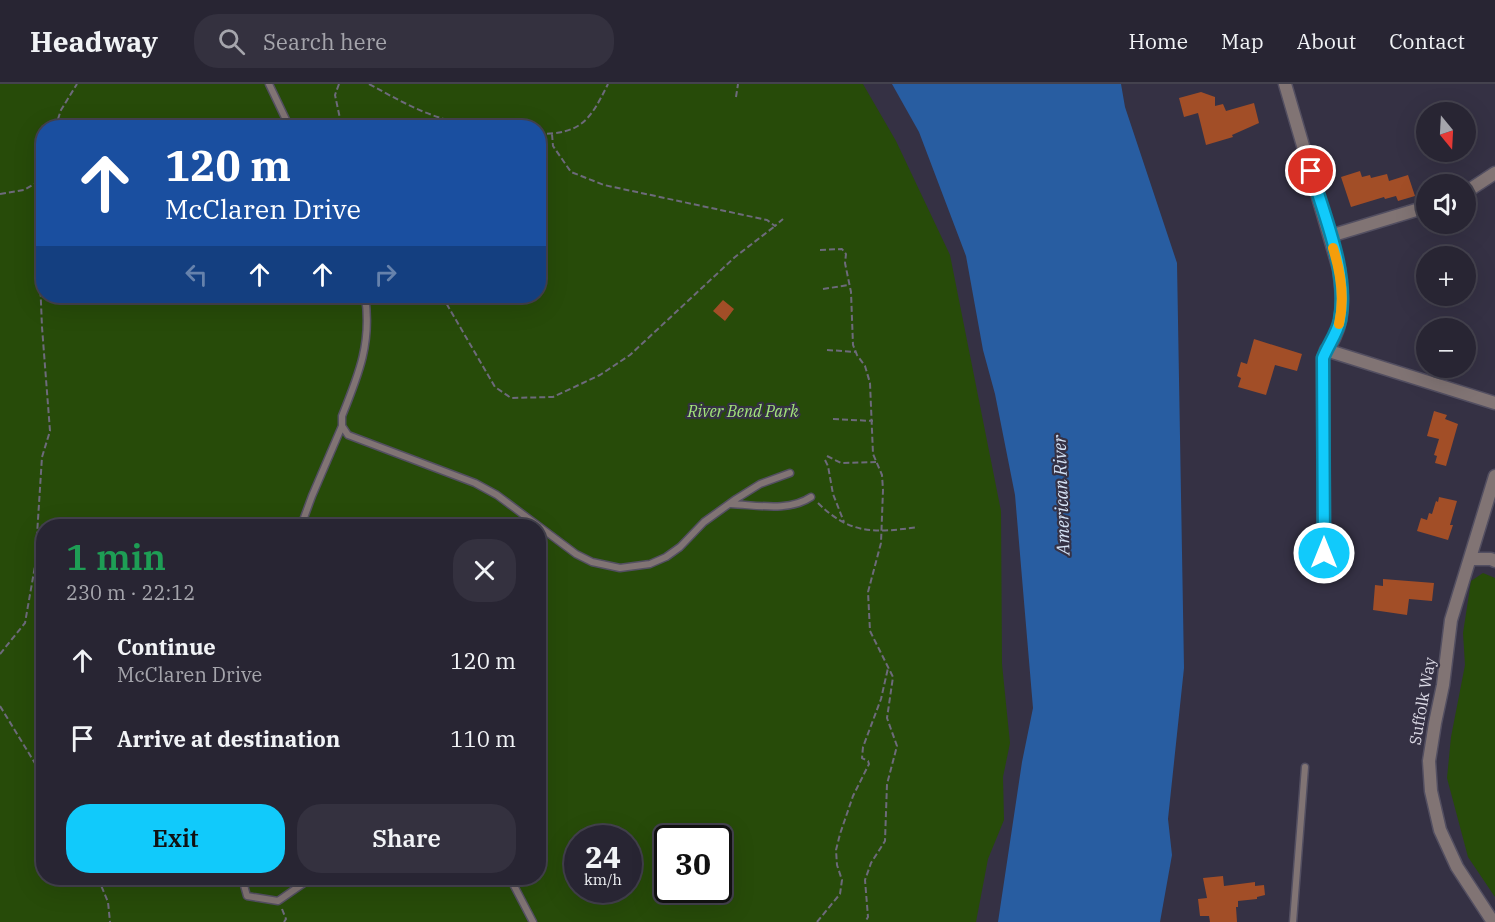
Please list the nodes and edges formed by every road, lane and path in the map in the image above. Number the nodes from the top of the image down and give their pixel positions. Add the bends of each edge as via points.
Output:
1 (77, 84) edge
2 (269, 84) edge
3 (339, 84) edge
4 (369, 84) edge
5 (608, 84) edge
6 (738, 84) edge
7 (1285, 84) edge
8 (736, 97) dead end
9 (58, 120) edge
10 (286, 120) edge
11 (340, 120) edge
12 (443, 120) edge
13 (546, 134) edge
14 (552, 134) junction
15 (1495, 173) edge
16 (36, 183) edge
17 (1476, 185) edge
18 (0, 194) edge
19 (1416, 210) edge
20 (783, 219) dead end
21 (775, 226) junction
22 (1330, 236) junction
23 (819, 250) dead end
24 (849, 285) junction
25 (823, 289) dead end
26 (41, 303) edge
27 (366, 303) edge
28 (446, 303) edge
29 (827, 350) dead end
30 (1326, 350) junction
31 (856, 352) junction
32 (1495, 403) edge
33 (833, 419) dead end
34 (873, 422) junction
35 (342, 426) junction
36 (828, 456) dead end
37 (825, 460) dead end
38 (876, 462) junction
39 (790, 473) dead end
40 (1495, 476) edge
41 (811, 497) joint
42 (731, 504) junction
43 (38, 519) edge
44 (304, 519) edge
45 (529, 519) edge
46 (844, 522) junction
47 (918, 526) dead end
48 (881, 531) junction
49 (546, 532) edge
50 (36, 550) edge
51 (1471, 559) junction
52 (1495, 561) edge
53 (1324, 574) dead end
54 (0, 654) edge
55 (888, 668) junction
56 (0, 709) edge
57 (36, 765) edge
58 (1305, 767) dead end
59 (101, 885) edge
60 (244, 885) edge
61 (301, 885) edge
62 (514, 885) edge
63 (278, 901) junction
64 (110, 922) edge
65 (284, 922) edge
66 (533, 922) edge
67 (817, 922) edge
68 (865, 922) edge
69 (1293, 922) edge
70 (1493, 922) edge

1 - 9 path
2 - 10 lane
3 - 11 path via 335,95
4 - 12 path
5 - 14 path via 593,114 578,127
6 - 8 path
7 - 22 street
13 - 14 path
14 - 21 path via 553,146 571,172 604,185 767,220
15 - 17 street
16 - 18 path via 24,190
19 - 22 street
20 - 21 path
21 - 28 path via 735,257 630,355 600,375 553,397 512,398 495,387
22 - 30 street via 1340,269 1342,308 1336,335
23 - 24 path via 842,249
24 - 25 path
24 - 31 path
26 - 43 path via 50,431 42,457
27 - 35 lane via 368,334 364,357 342,416
29 - 31 path
30 - 32 street
30 - 53 street
31 - 34 path via 868,374
33 - 34 path
34 - 38 path
35 - 44 lane
35 - 45 lane via 353,438 475,483
36 - 38 path via 841,463
37 - 46 path
38 - 48 path via 882,475
39 - 42 lane via 760,484
40 - 51 street, Suffolk Way
41 - 42 lane via 791,506
41 - 46 path
42 - 49 lane via 704,522 666,557 638,567 609,567 592,562
46 - 48 path via 863,530
47 - 48 path
48 - 55 path via 868,592 870,631
50 - 54 path via 25,623
51 - 52 street
51 - 70 street, Suffolk Way via 1449,633 1430,751 1431,791 1448,849
55 - 67 path via 863,747 862,758 869,764 840,834 840,894
55 - 68 path via 893,677 887,718 897,746 887,784 885,841 865,880
56 - 57 path
58 - 69 lane
59 - 64 path
60 - 63 lane via 247,896
61 - 63 lane
62 - 66 lane
63 - 65 path

